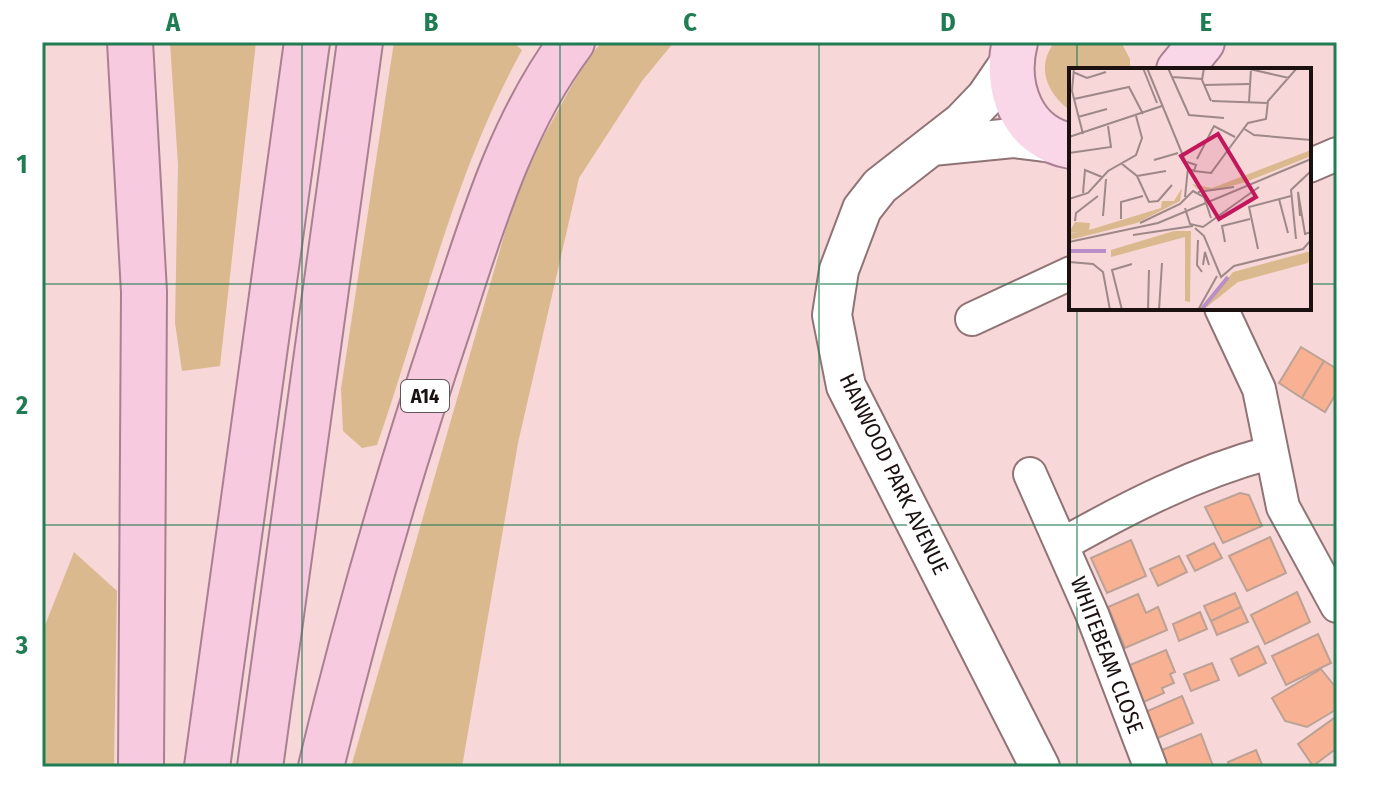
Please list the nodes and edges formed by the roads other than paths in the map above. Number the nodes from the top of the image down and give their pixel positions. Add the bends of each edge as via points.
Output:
1 (130, 42) edge
2 (307, 42) edge
3 (360, 42) edge
4 (572, 42) edge
5 (1160, 42) edge
6 (1202, 42) edge
7 (1012, 52) edge
8 (1165, 68) edge
9 (1181, 68) edge
10 (1066, 145) edge
11 (929, 146) junction
12 (1337, 154) edge
13 (1311, 165) edge
14 (1069, 274) edge
15 (1222, 310) edge
16 (972, 319) dead end
17 (1269, 453) junction
18 (1030, 474) dead end
19 (1063, 544) junction
20 (1337, 606) edge
21 (1150, 766) edge
22 (141, 767) edge
23 (207, 767) edge
24 (260, 767) edge
25 (321, 767) edge
26 (1040, 767) edge

1 - 22 highway via 144,292
2 - 23 highway
3 - 24 highway
4 - 25 highway, A14 via 512,144 480,230 405,458
5 - 8 main road
6 - 9 main road
7 - 10 main road via 1011,86 1020,109 1037,130
7 - 11 street, HANWOOD PARK AVENUE via 986,97
10 - 11 street via 1013,138
11 - 26 street, HANWOOD PARK AVENUE via 880,186 862,209 839,270 834,328 846,386
12 - 13 street
14 - 16 street
15 - 17 street via 1259,389
17 - 19 street via 1213,468
17 - 20 street via 1283,507
18 - 19 street, WHITEBEAM CLOSE
19 - 21 street, WHITEBEAM CLOSE

